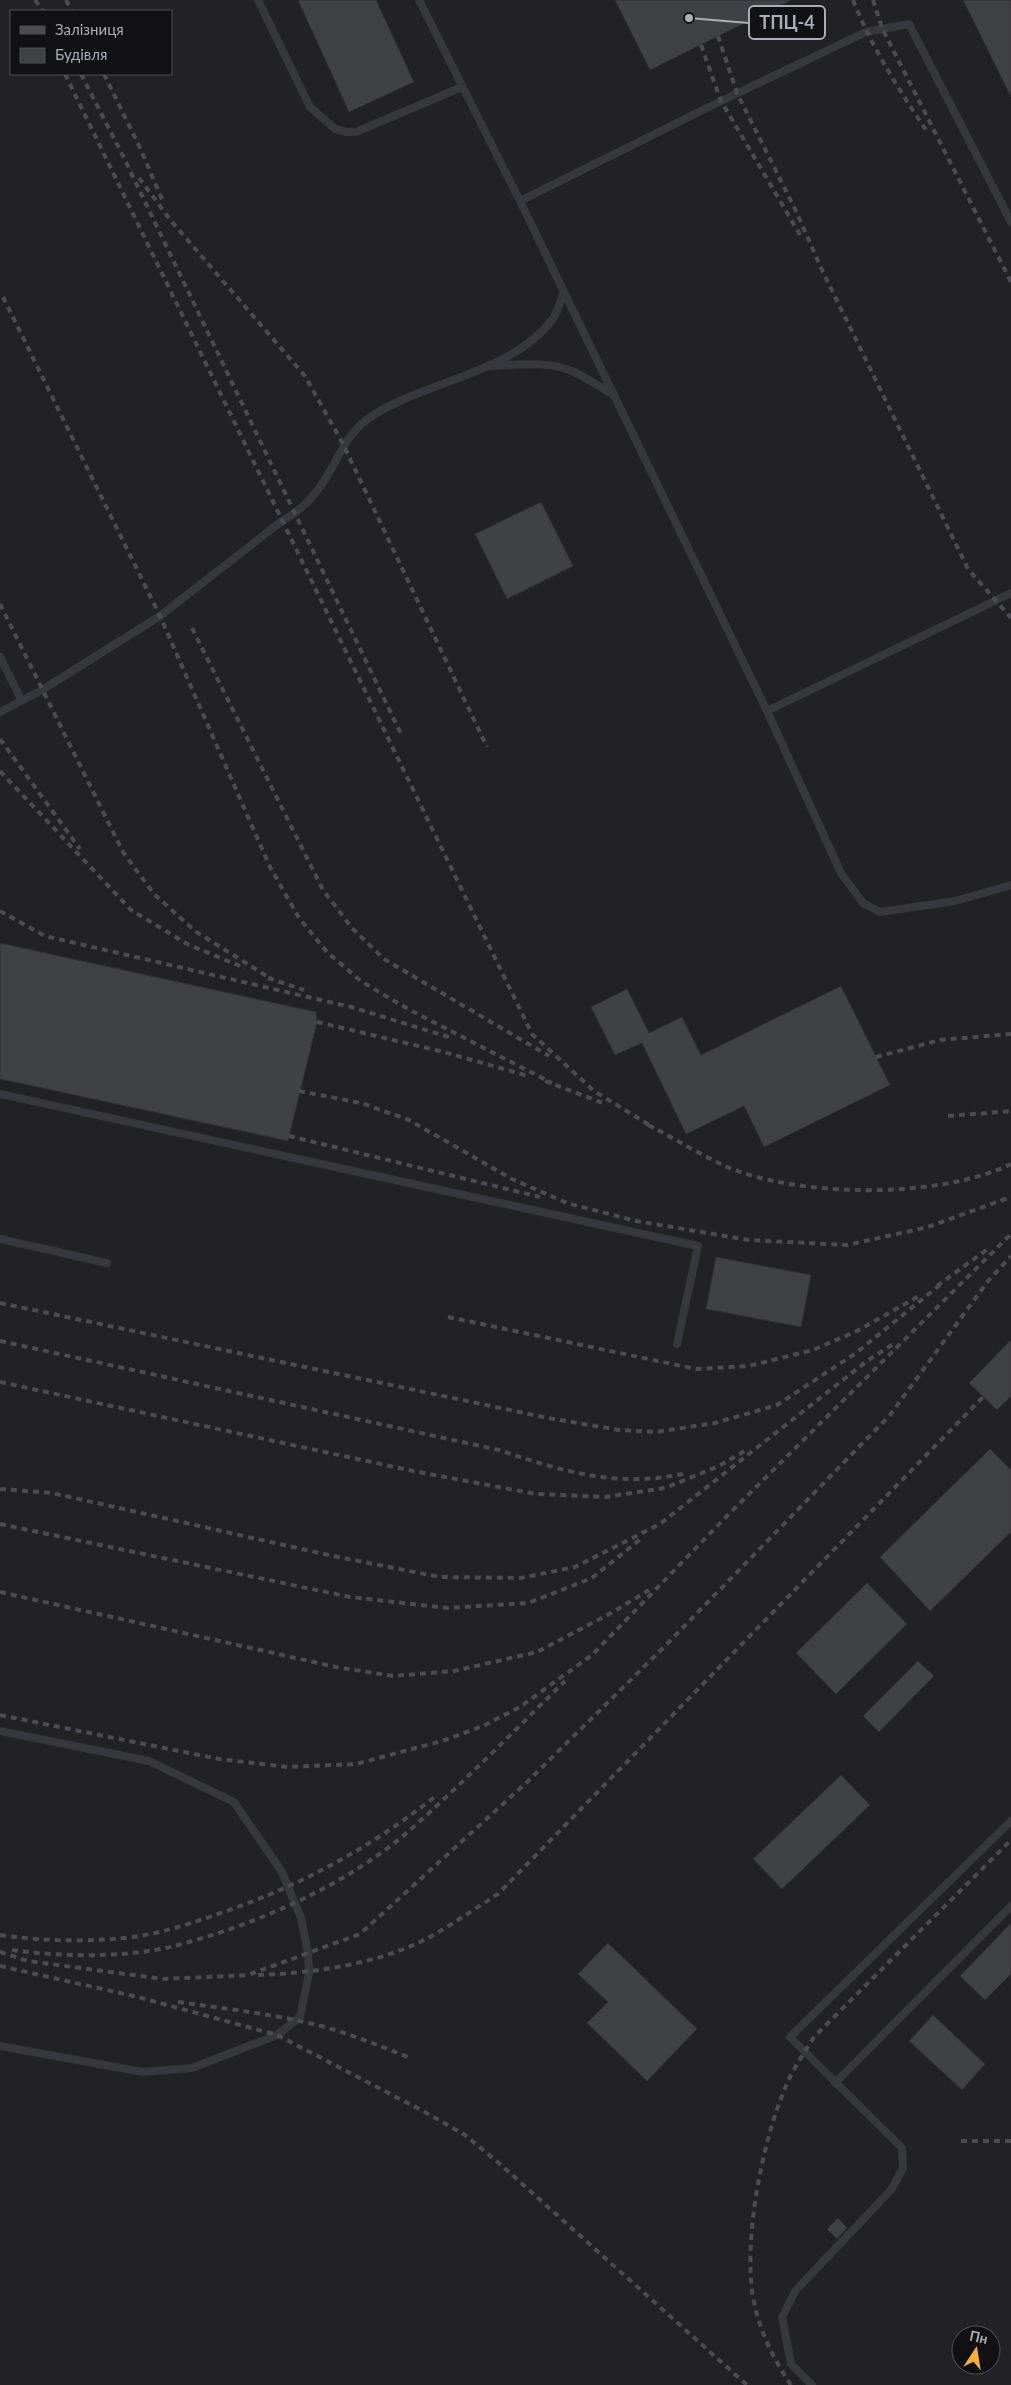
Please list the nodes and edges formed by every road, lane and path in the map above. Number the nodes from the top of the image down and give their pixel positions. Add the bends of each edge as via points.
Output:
1 (258, 0) edge
2 (419, 0) edge
3 (462, 87) junction
4 (520, 201) junction
5 (1011, 222) edge
6 (564, 292) junction
7 (486, 366) junction
8 (613, 395) junction
9 (1011, 593) edge
10 (0, 657) edge
11 (22, 701) junction
12 (767, 711) junction
13 (0, 712) edge
14 (1011, 885) edge
15 (0, 1094) edge
16 (0, 1239) edge
17 (107, 1262) dead end
18 (677, 1344) dead end
19 (0, 1731) edge
20 (1011, 1821) edge
21 (1011, 1906) edge
22 (0, 2046) edge
23 (835, 2083) junction
24 (812, 2385) edge

1 - 3 lane via 310,107 335,129 356,132
2 - 3 lane
3 - 4 lane
4 - 5 lane via 866,32 909,24
4 - 6 lane
6 - 7 lane via 553,319 531,343
6 - 8 lane
7 - 8 lane via 554,366 574,372
7 - 11 lane via 377,412 359,424 343,444 317,491 295,513 160,616
8 - 12 lane
9 - 12 lane
10 - 11 lane
11 - 13 lane
12 - 14 lane via 841,873 863,903 880,912 899,911 956,901
15 - 18 lane via 698,1246
16 - 17 lane
19 - 22 lane via 149,1761 234,1802 290,1885 302,1918 308,1973 297,2020 277,2035 192,2068 143,2072
20 - 23 lane via 790,2037
21 - 23 lane
23 - 24 lane via 902,2148 903,2168 891,2190 796,2290 782,2317 791,2364

